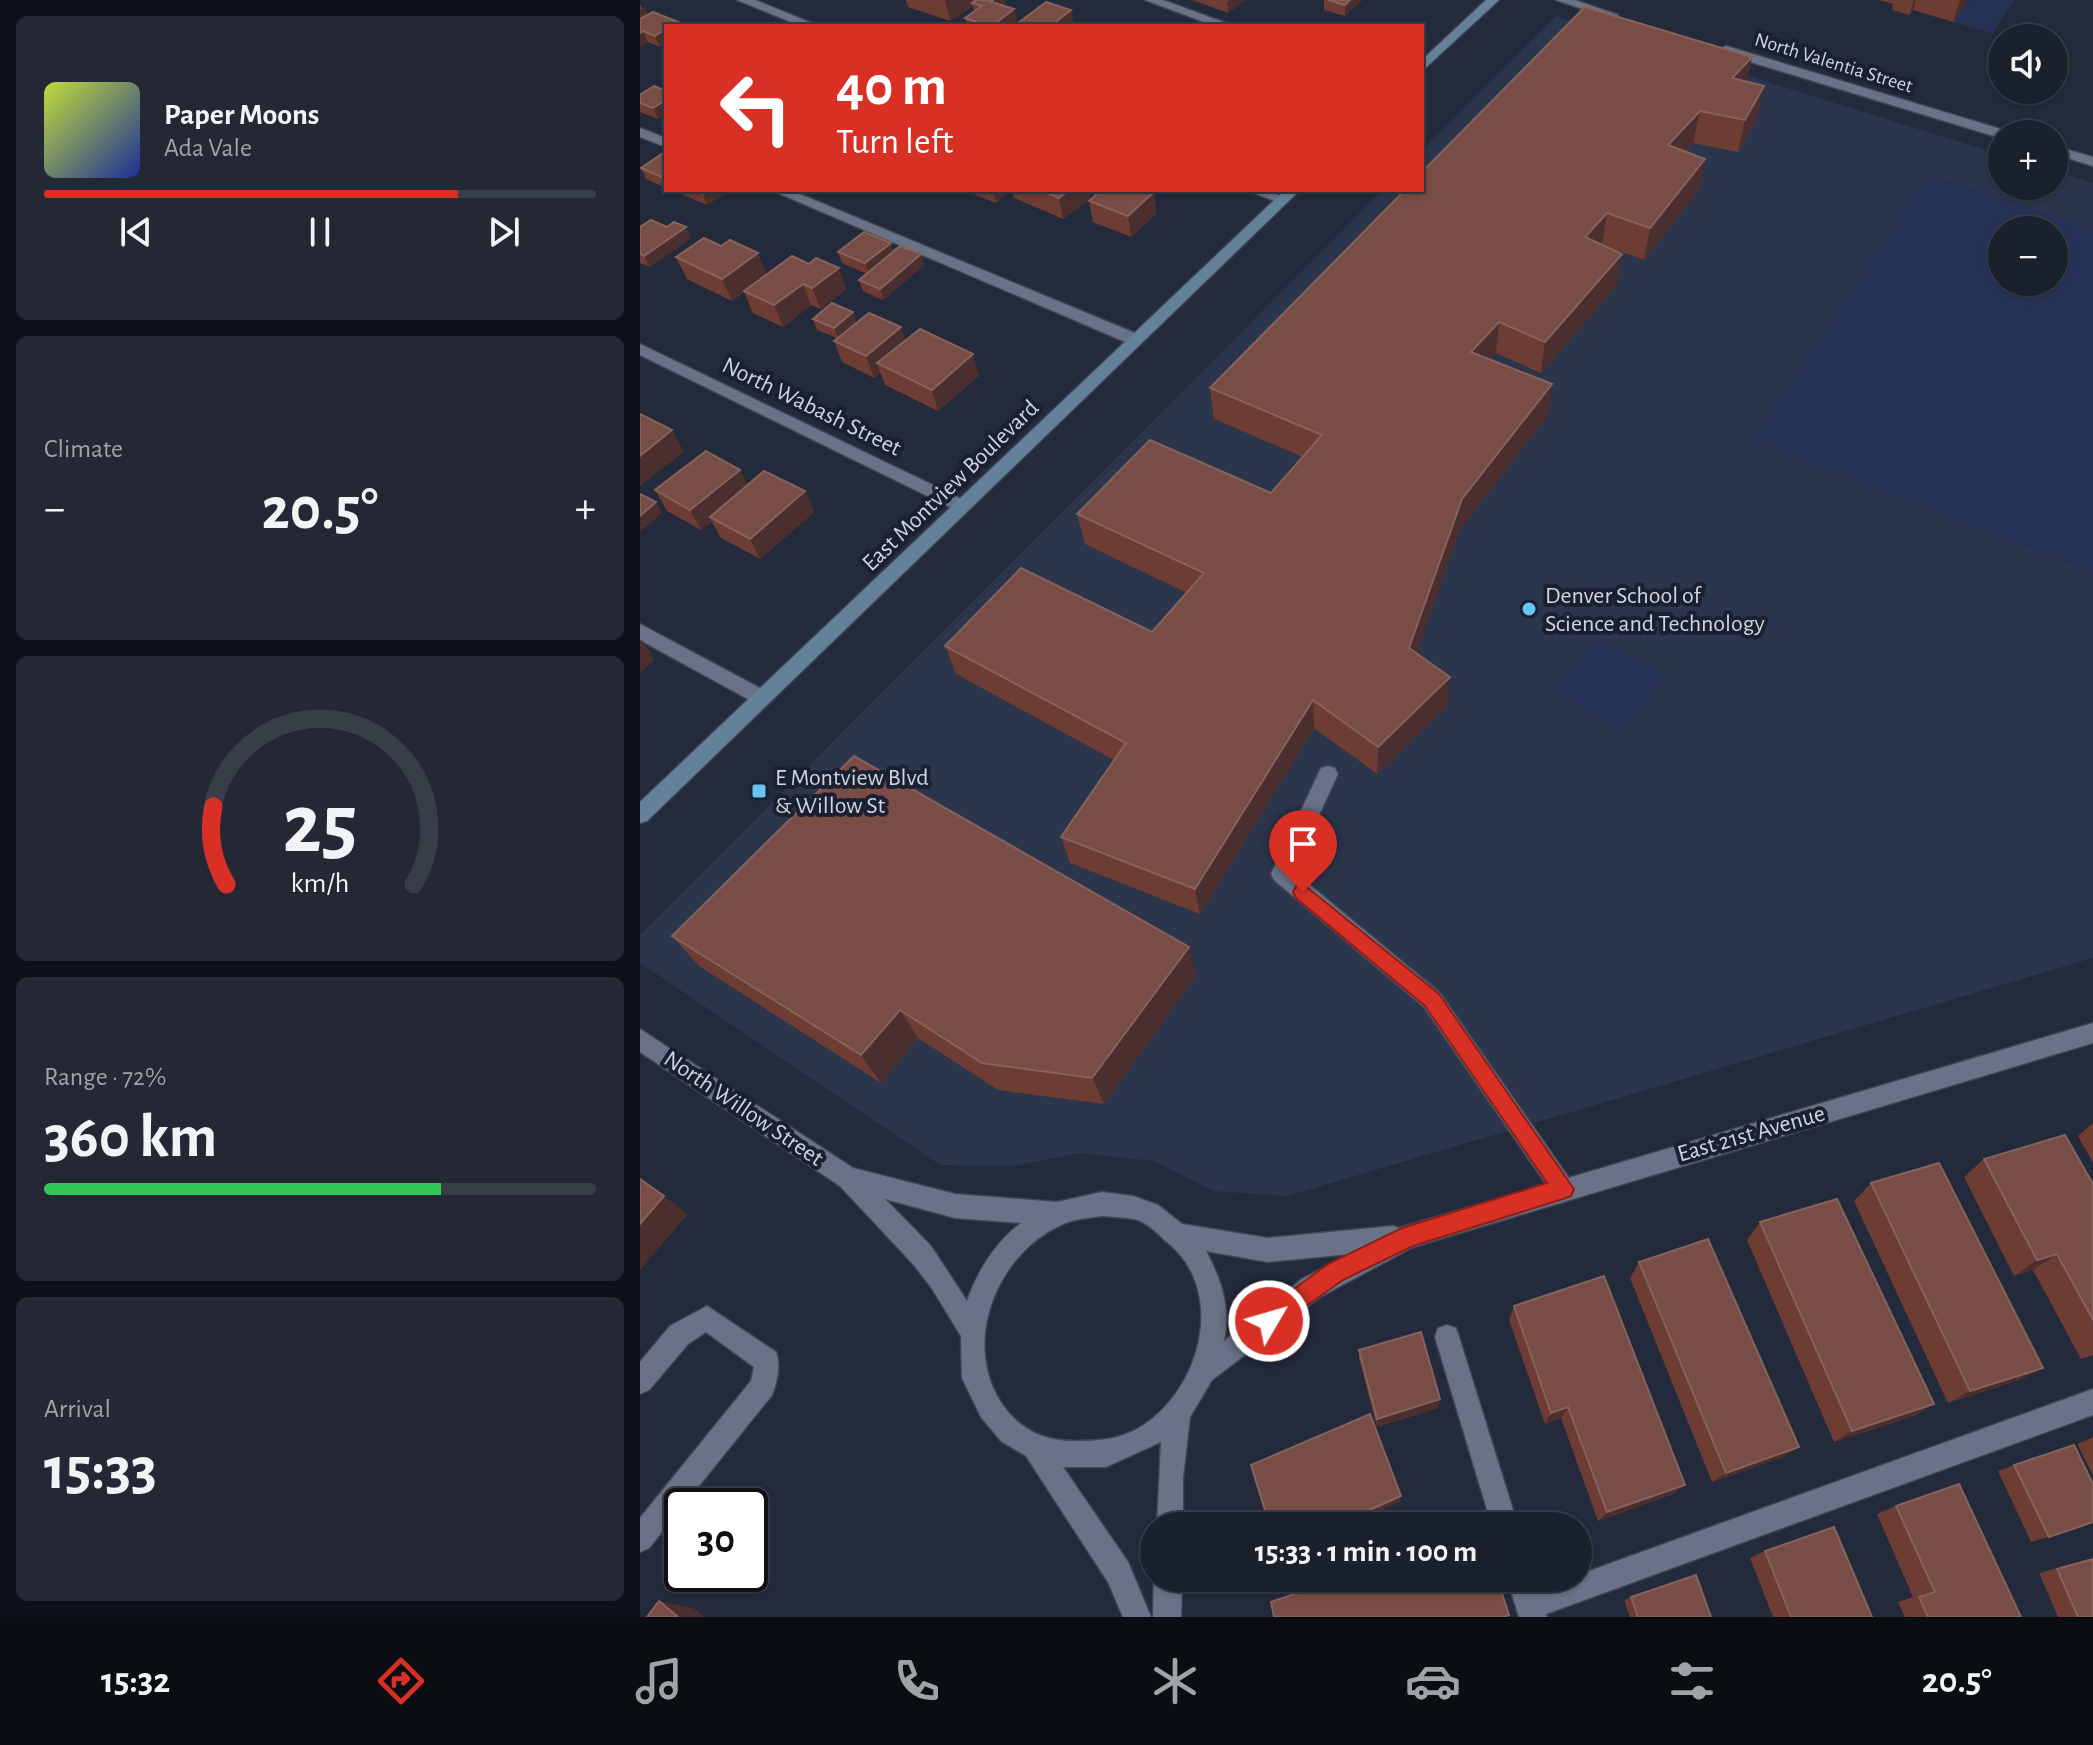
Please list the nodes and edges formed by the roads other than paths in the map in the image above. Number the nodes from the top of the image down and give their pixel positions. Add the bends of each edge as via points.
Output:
1 (743, 0) edge
2 (1151, 0) edge
3 (1493, 0) edge
4 (1562, 0) edge
5 (1632, 22) edge
6 (808, 24) edge
7 (1222, 24) edge
8 (1708, 44) edge
9 (1424, 65) edge
10 (1988, 130) edge
11 (640, 132) edge
12 (664, 142) edge
13 (2068, 154) edge
14 (2093, 162) edge
15 (783, 192) edge
16 (1268, 192) edge
17 (1288, 195) edge
18 (1136, 340) junction
19 (640, 349) edge
20 (962, 506) junction
21 (640, 631) edge
22 (762, 698) junction
23 (1328, 774) dead end
24 (640, 815) edge
25 (2093, 1033) edge
26 (640, 1039) edge
27 (848, 1178) junction
28 (1563, 1189) junction
29 (1057, 1214) junction
30 (1184, 1235) junction
31 (1409, 1236) junction
32 (971, 1330) junction
33 (1447, 1337) dead end
34 (1206, 1370) junction
35 (640, 1381) edge
36 (2093, 1402) edge
37 (1177, 1416) junction
38 (1036, 1450) junction
39 (1170, 1512) edge
40 (1501, 1512) edge
41 (640, 1539) edge
42 (1168, 1592) edge
43 (1526, 1592) edge
44 (1532, 1611) edge
45 (1137, 1617) edge
46 (1167, 1617) edge

1 - 6 street
2 - 7 street
3 - 9 main road
4 - 5 street
8 - 10 street, North Valentia Street
11 - 12 street
13 - 14 street
15 - 18 street
16 - 17 street
17 - 18 main road, East Montview Boulevard
18 - 20 main road, East Montview Boulevard
19 - 20 street, North Wabash Street
20 - 22 main road, East Montview Boulevard
21 - 22 street
22 - 24 main road, East Montview Boulevard
23 - 28 street via 1281,874 1432,1000
25 - 28 street, East 21st Avenue
26 - 27 street, North Willow Street
27 - 29 street, North Willow Street via 955,1206
27 - 32 street, North Willow Street via 922,1255
28 - 31 street, East 21st Avenue
29 - 30 street via 1102,1204 1147,1211
29 - 32 street via 1016,1242 985,1282
30 - 31 street, East 21st Avenue via 1268,1250
30 - 34 street via 1209,1274 1217,1321
31 - 34 street, East 21st Avenue via 1311,1288
32 - 38 street via 975,1379 998,1422
33 - 40 street
34 - 37 street
35 - 41 street via 679,1335 707,1318 767,1361 763,1386
36 - 44 street
37 - 38 street via 1135,1446 1085,1459
37 - 39 street
38 - 45 street via 1118,1572
42 - 46 street
43 - 44 street

